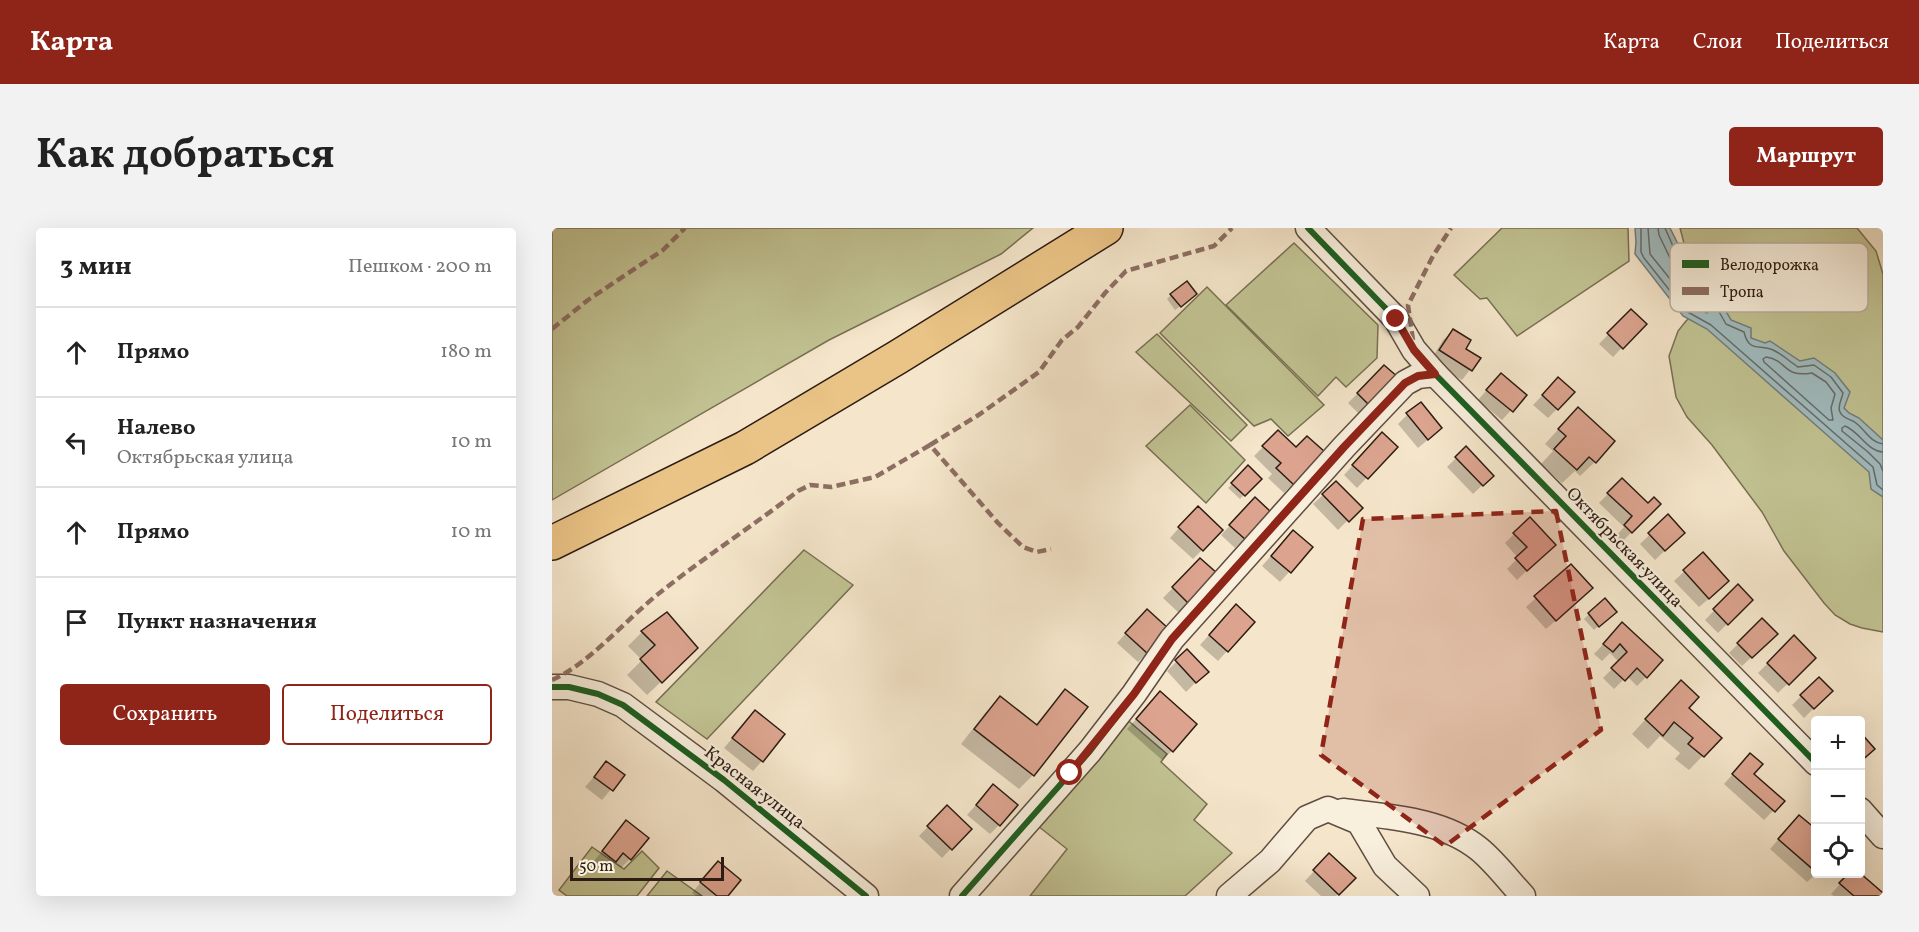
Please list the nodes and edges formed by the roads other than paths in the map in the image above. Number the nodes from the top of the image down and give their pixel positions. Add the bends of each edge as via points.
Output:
1 (1106, 228) edge
2 (1308, 228) edge
3 (1435, 374) junction
4 (552, 543) edge
5 (552, 687) edge
6 (1811, 759) edge
7 (1328, 809) junction
8 (1865, 816) edge
9 (1883, 836) edge
10 (866, 896) edge
11 (962, 896) edge
12 (1229, 896) edge
13 (1417, 896) edge
14 (1523, 896) edge

1 - 4 highway via 745,448
2 - 3 street, Октябрьская улица via 1396,319 1414,350
3 - 6 street, Октябрьская улица
3 - 11 street via 1405,383 1344,447 1172,639 1090,751
5 - 10 street, Красная улица via 598,694 623,705 724,780
7 - 12 street via 1307,818 1270,861
7 - 13 street via 1359,822 1385,866
7 - 14 street via 1398,818 1443,829 1478,849
8 - 9 street

